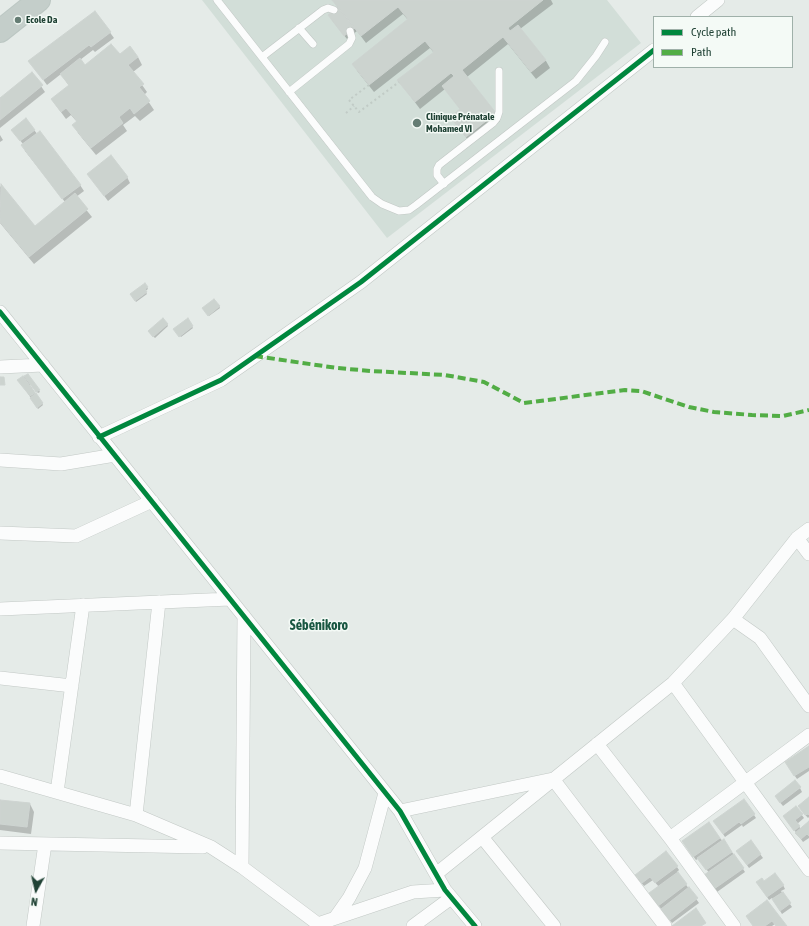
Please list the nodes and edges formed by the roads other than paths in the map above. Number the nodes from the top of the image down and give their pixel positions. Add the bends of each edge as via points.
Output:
1 (19, 0) edge
2 (39, 0) edge
3 (217, 0) edge
4 (718, 0) edge
5 (334, 10) dead end
6 (0, 15) edge
7 (698, 16) edge
8 (299, 28) junction
9 (0, 31) edge
10 (350, 31) dead end
11 (605, 42) dead end
12 (312, 44) dead end
13 (653, 51) edge
14 (262, 57) junction
15 (499, 71) dead end
16 (289, 92) junction
17 (444, 184) junction
18 (0, 312) edge
19 (43, 365) junction
20 (0, 367) edge
21 (99, 437) junction
22 (115, 455) junction
23 (0, 460) edge
24 (152, 501) junction
25 (809, 529) edge
26 (0, 533) edge
27 (797, 538) junction
28 (809, 554) edge
29 (230, 599) junction
30 (159, 602) junction
31 (83, 605) junction
32 (0, 609) edge
33 (244, 616) junction
34 (733, 619) junction
35 (0, 678) edge
36 (674, 683) junction
37 (72, 686) junction
38 (809, 706) edge
39 (809, 735) edge
40 (597, 744) junction
41 (0, 776) edge
42 (553, 779) junction
43 (746, 782) junction
44 (57, 792) junction
45 (385, 793) junction
46 (400, 811) junction
47 (136, 815) junction
48 (482, 837) junction
49 (670, 838) junction
50 (0, 843) edge
51 (45, 844) junction
52 (211, 847) junction
53 (242, 867) junction
54 (809, 870) edge
55 (436, 874) junction
56 (448, 894) junction
57 (335, 918) junction
58 (317, 925) edge
59 (33, 926) edge
60 (413, 926) edge
61 (475, 926) edge
62 (554, 926) edge
63 (665, 926) edge
64 (734, 926) edge

1 - 6 highway
2 - 9 highway
3 - 14 lane
4 - 7 street
5 - 8 lane via 323,10
8 - 12 lane
8 - 14 lane
10 - 16 lane via 352,38 349,44
11 - 17 lane via 576,81
13 - 21 street via 361,282 227,376
14 - 16 lane
15 - 17 lane via 497,118 439,165 437,174
16 - 17 lane via 372,197 382,204 399,211 409,210
18 - 19 street
19 - 20 street
19 - 21 street
21 - 22 street
22 - 23 street via 61,464
22 - 24 street
24 - 26 street via 76,536
24 - 29 street
25 - 27 street
27 - 28 street
27 - 34 street
29 - 30 street
29 - 33 street
30 - 31 street
30 - 47 street
31 - 32 street
31 - 37 street
33 - 45 street
33 - 53 street
34 - 36 street
34 - 38 street via 760,638
35 - 37 street
36 - 40 street
36 - 43 street
37 - 44 street
39 - 43 street
40 - 42 street
40 - 49 street
41 - 44 street
42 - 46 street
42 - 48 street
42 - 63 street
43 - 49 street
43 - 54 street
44 - 47 street
45 - 46 street
45 - 57 street via 365,868
46 - 55 street
47 - 52 street
48 - 55 street
48 - 62 street
49 - 64 street
50 - 51 street
51 - 52 street
51 - 59 street
52 - 53 street
53 - 58 street
55 - 56 street
56 - 57 street via 413,892
56 - 60 street
56 - 61 street
57 - 58 street

